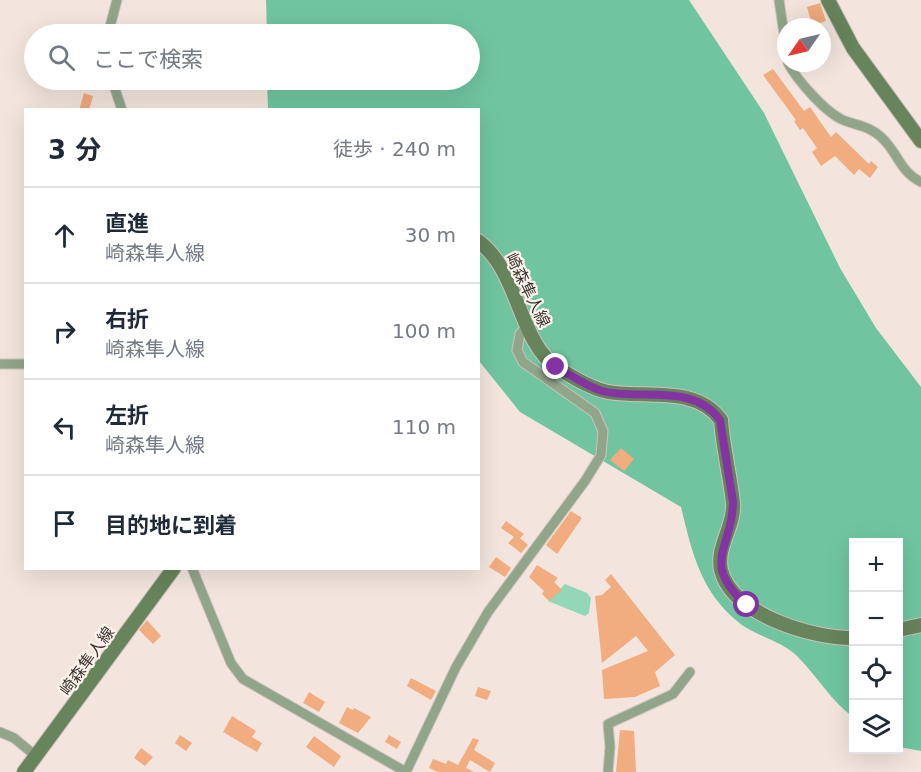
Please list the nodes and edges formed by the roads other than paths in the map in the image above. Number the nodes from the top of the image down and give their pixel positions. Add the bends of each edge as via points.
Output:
1 (117, 0) edge
2 (778, 0) edge
3 (828, 0) edge
4 (781, 18) edge
5 (111, 24) edge
6 (794, 72) edge
7 (115, 90) edge
8 (121, 108) edge
9 (921, 141) edge
10 (921, 183) edge
11 (480, 242) edge
12 (528, 324) junction
13 (0, 364) edge
14 (24, 364) edge
15 (173, 570) edge
16 (193, 570) edge
17 (921, 625) edge
18 (903, 629) edge
19 (849, 638) edge
20 (690, 672) dead end
21 (0, 732) edge
22 (37, 757) junction
23 (24, 772) edge
24 (406, 772) edge
25 (608, 772) edge

1 - 5 street
2 - 4 street
3 - 9 main road via 853,48
6 - 10 street via 833,113 884,139 908,176
7 - 8 street
11 - 12 main road, 崎森隼人線 via 500,265
12 - 19 main road, 崎森隼人線 via 546,358 592,387 615,393 670,394 715,412 720,420 733,502 720,554 726,582 736,596 759,614 819,635
12 - 24 street via 520,334 517,350 524,362 595,413 603,431 601,455 488,612 456,667
13 - 14 street
15 - 22 main road, 崎森隼人線
16 - 24 street via 231,663 243,679
17 - 18 main road
20 - 25 street via 673,694 608,724
21 - 22 street
22 - 23 main road, 崎森隼人線

